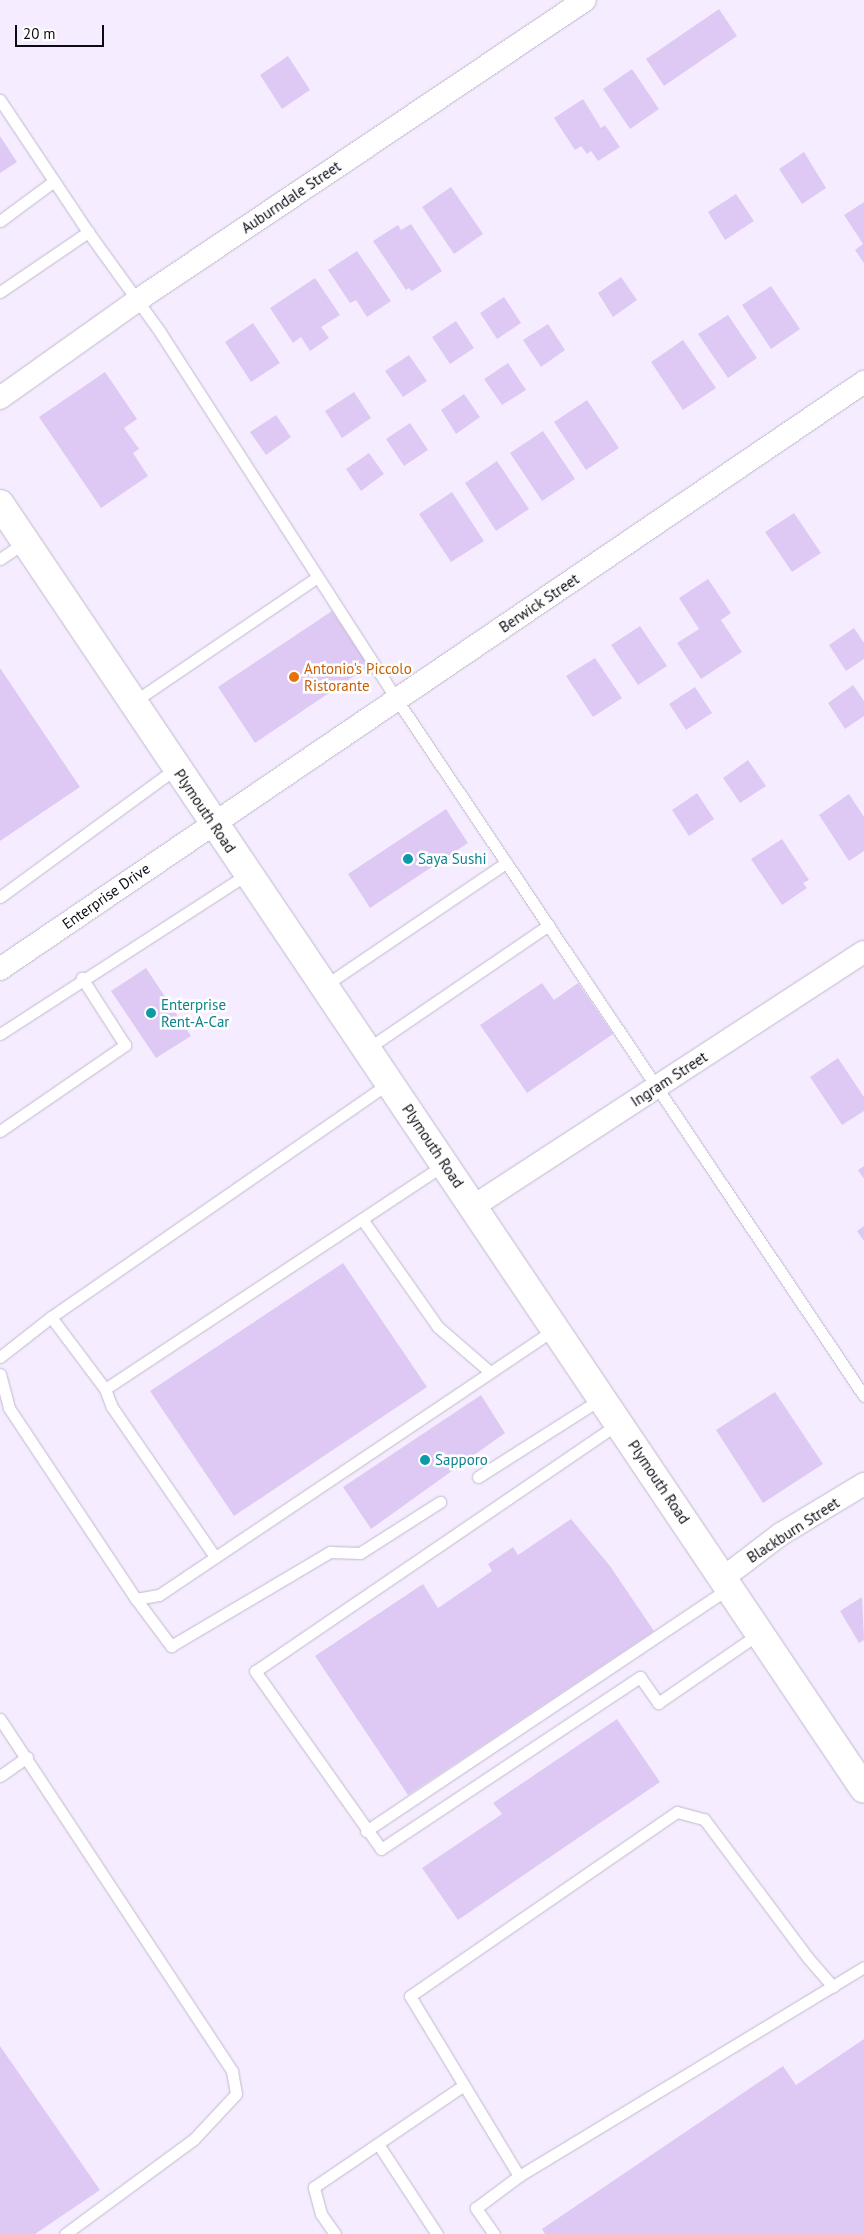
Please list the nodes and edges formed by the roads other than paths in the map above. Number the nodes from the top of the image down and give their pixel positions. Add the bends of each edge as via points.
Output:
1 (585, 0) edge
2 (0, 100) edge
3 (54, 181) junction
4 (0, 221) edge
5 (88, 232) junction
6 (0, 292) edge
7 (138, 300) junction
8 (864, 382) edge
9 (0, 398) edge
10 (0, 504) edge
11 (25, 542) junction
12 (0, 559) edge
13 (316, 578) junction
14 (396, 700) junction
15 (132, 703) junction
16 (176, 768) junction
17 (212, 823) junction
18 (506, 863) junction
19 (247, 874) junction
20 (0, 897) edge
21 (549, 926) junction
22 (864, 952) edge
23 (0, 969) edge
24 (82, 978) junction
25 (324, 986) junction
26 (0, 1034) edge
27 (367, 1049) junction
28 (389, 1082) junction
29 (657, 1086) junction
30 (0, 1131) edge
31 (445, 1164) junction
32 (474, 1206) junction
33 (362, 1218) junction
34 (51, 1317) junction
35 (555, 1328) junction
36 (0, 1357) edge
37 (490, 1372) junction
38 (0, 1374) edge
39 (105, 1389) junction
40 (864, 1396) edge
41 (602, 1398) junction
42 (619, 1423) junction
43 (478, 1477) dead end
44 (864, 1484) edge
45 (440, 1502) dead end
46 (215, 1557) junction
47 (726, 1583) junction
48 (136, 1599) junction
49 (760, 1633) junction
50 (0, 1719) edge
51 (27, 1757) junction
52 (0, 1776) edge
53 (864, 1789) edge
54 (366, 1831) junction
55 (864, 1967) edge
56 (833, 1987) junction
57 (464, 2085) junction
58 (378, 2144) junction
59 (519, 2176) junction
60 (65, 2234) edge
61 (335, 2234) edge
62 (438, 2234) edge
63 (494, 2234) edge

1 - 7 street, Auburndale Street
2 - 3 lane
3 - 4 lane
3 - 5 lane
5 - 6 lane
5 - 7 lane
7 - 9 street, Auburndale Street
7 - 13 lane
8 - 14 street, Berwick Street
10 - 11 main road, Plymouth Road
11 - 12 lane
11 - 15 main road, Plymouth Road
13 - 14 lane
13 - 15 lane
14 - 17 street, Berwick Street
14 - 18 lane
15 - 16 main road, Plymouth Road
16 - 17 main road, Plymouth Road
16 - 20 lane
17 - 19 main road, Plymouth Road
17 - 23 street, Enterprise Drive
18 - 21 lane
18 - 25 lane
19 - 24 lane
19 - 25 main road, Plymouth Road
21 - 27 lane
21 - 29 lane
22 - 29 street, Ingram Street
24 - 26 lane
24 - 30 lane via 125,1045
25 - 27 main road, Plymouth Road
27 - 28 main road, Plymouth Road
28 - 31 main road, Plymouth Road
28 - 34 lane
29 - 32 street, Ingram Street
29 - 40 lane
31 - 32 main road, Plymouth Road
31 - 33 lane
32 - 35 main road, Plymouth Road
33 - 37 lane via 438,1327
33 - 39 lane
34 - 36 lane
34 - 39 lane
35 - 37 lane
35 - 41 main road, Plymouth Road
37 - 46 lane
38 - 48 lane via 9,1408
39 - 46 lane via 112,1407
41 - 42 main road, Plymouth Road
41 - 43 lane
42 - 47 main road, Plymouth Road
42 - 54 lane via 255,1671
44 - 47 street, Blackburn Street via 781,1534
45 - 48 lane via 360,1552 330,1552 171,1646
46 - 48 lane via 159,1595
47 - 49 main road, Plymouth Road
47 - 54 lane
49 - 53 main road, Plymouth Road
49 - 54 lane via 658,1703 640,1677 381,1850
50 - 51 lane
51 - 52 lane
51 - 60 lane via 232,2072 236,2094 194,2139
55 - 56 lane
56 - 57 lane via 704,1819 677,1812 410,1996
56 - 59 lane
57 - 58 lane
57 - 59 lane
58 - 61 lane via 314,2188 321,2214
58 - 62 lane
59 - 63 lane via 476,2208

